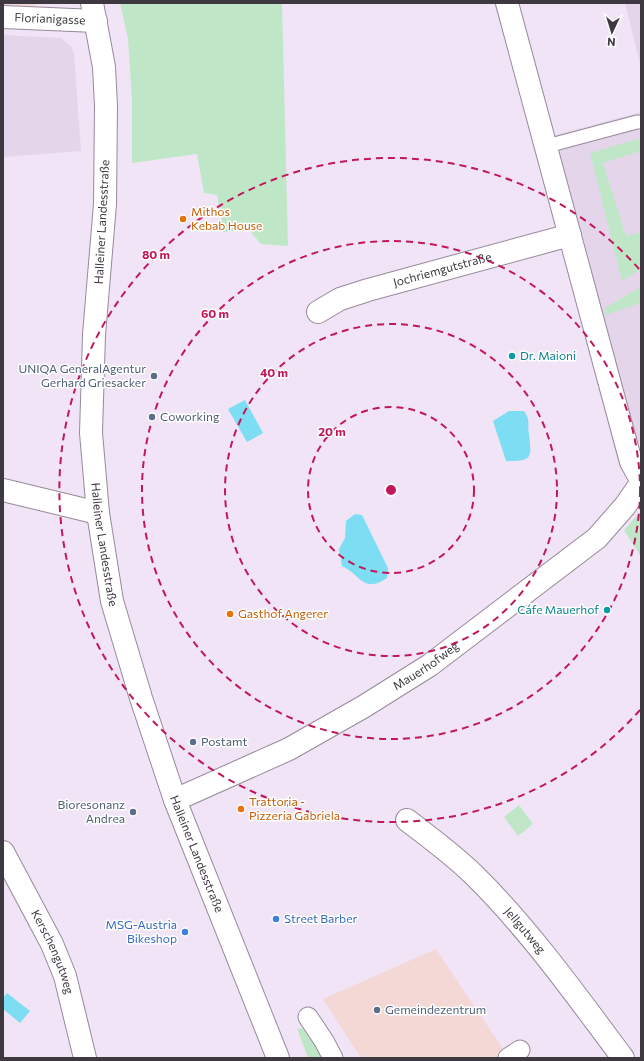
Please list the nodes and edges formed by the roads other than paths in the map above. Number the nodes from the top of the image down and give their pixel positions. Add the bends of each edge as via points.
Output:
1 (507, 3) edge
2 (94, 12) edge
3 (3, 17) edge
4 (641, 122) edge
5 (547, 146) junction
6 (570, 235) junction
7 (318, 312) dead end
8 (641, 482) edge
9 (3, 490) edge
10 (98, 514) junction
11 (175, 800) junction
12 (407, 820) dead end
13 (3, 852) edge
14 (308, 1017) dead end
15 (85, 1058) edge
16 (278, 1058) edge
17 (333, 1058) edge
18 (623, 1058) edge

1 - 5 street
2 - 3 street, Florianigasse
2 - 10 street, Halleiner Landesstraße via 104,67 106,106 105,204 94,335 91,433
4 - 5 lane
5 - 6 street
6 - 7 street, Jochriemgutstraße via 368,290 340,299
6 - 8 street via 631,462
8 - 11 street, Mauerhofweg via 597,538 430,665 363,707 288,749
9 - 10 street
10 - 11 street, Halleiner Landesstraße via 117,621
11 - 16 street, Halleiner Landesstraße
12 - 18 street, Jellgutweg via 458,861 525,931
13 - 15 street, Kerschengutweg via 52,944 65,976
14 - 17 street

